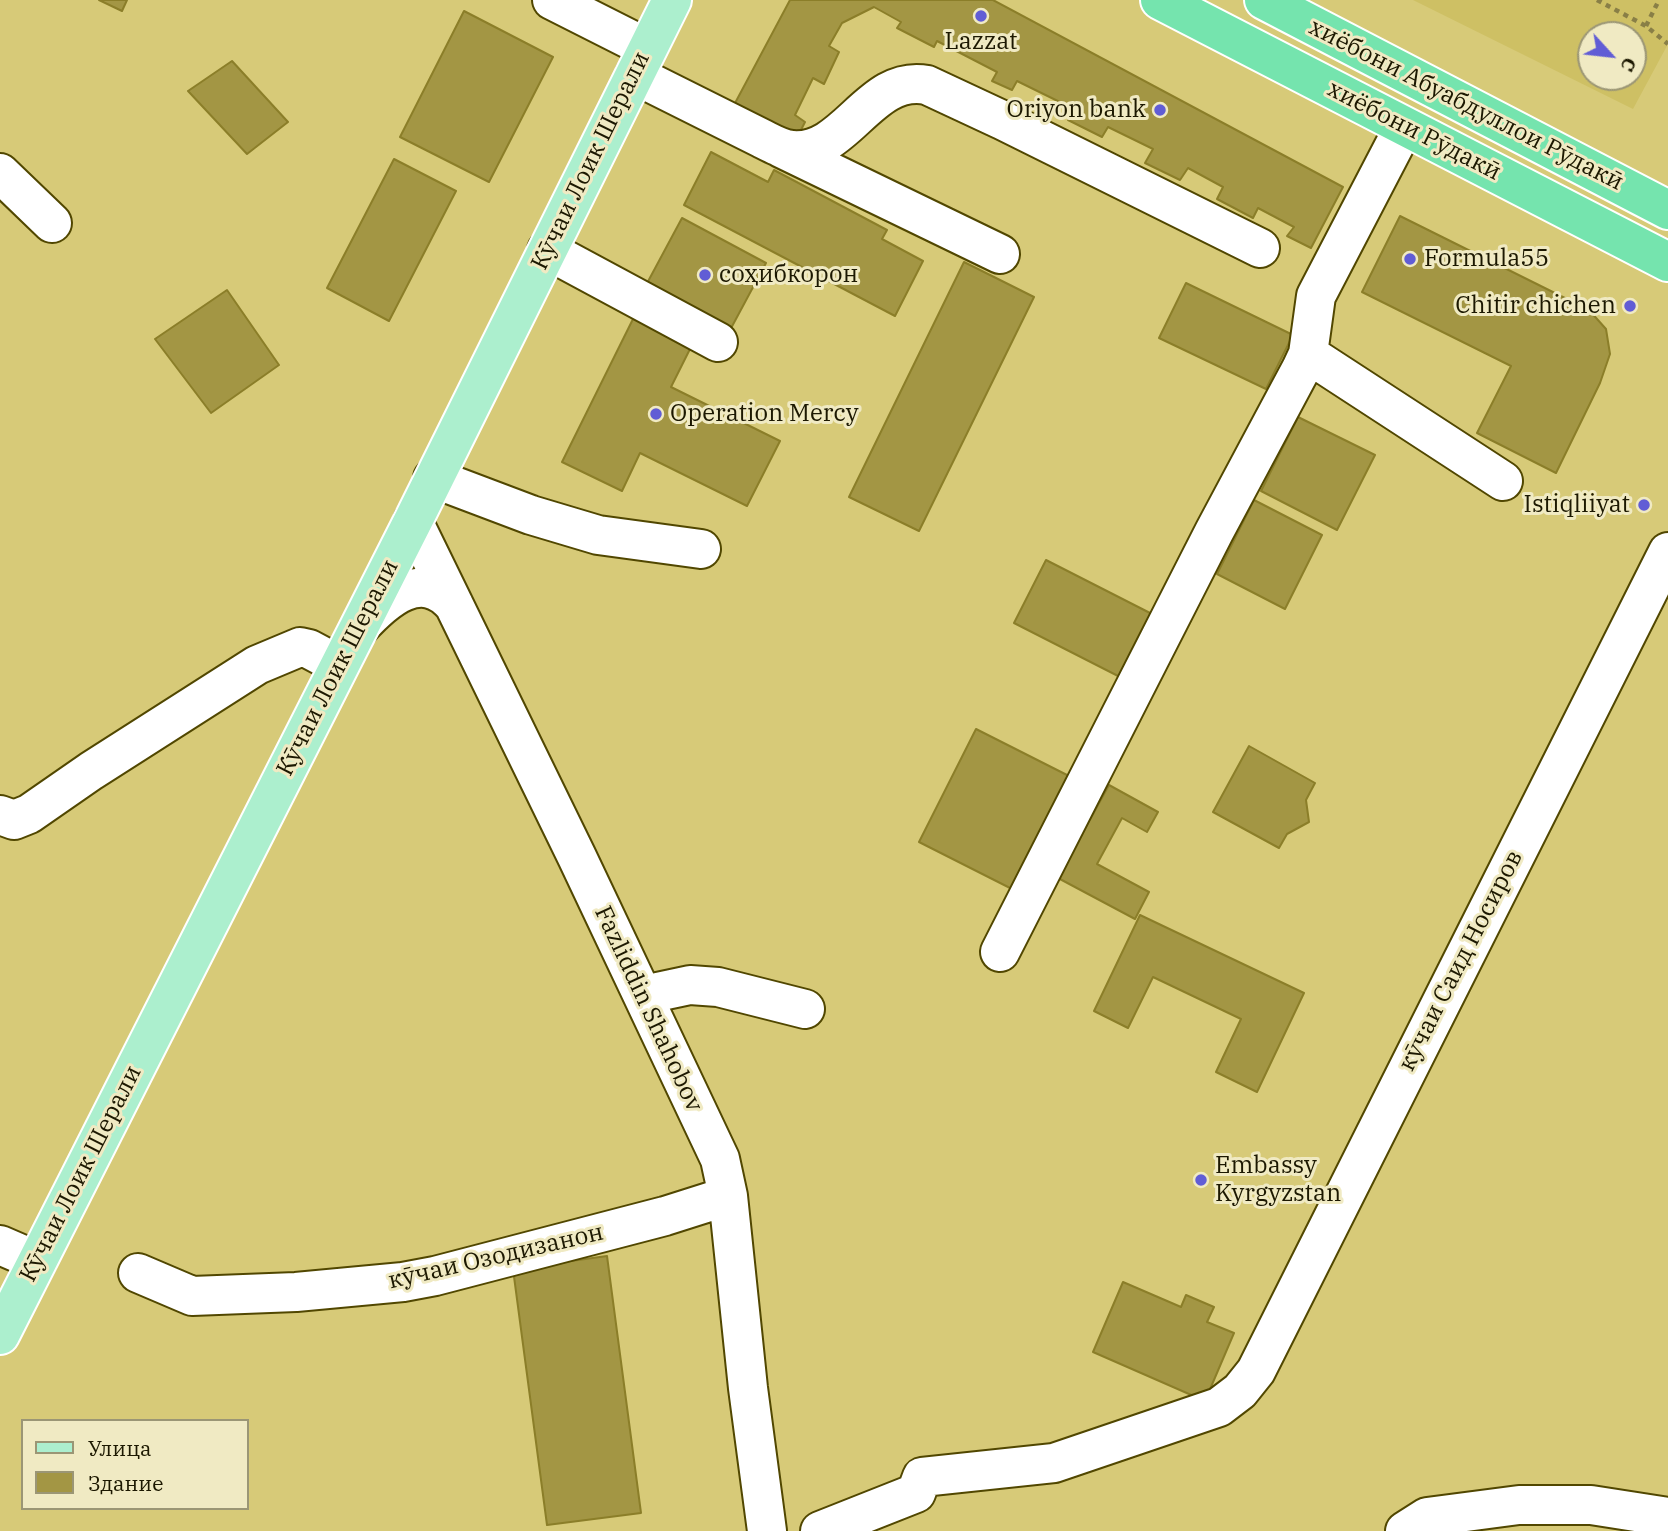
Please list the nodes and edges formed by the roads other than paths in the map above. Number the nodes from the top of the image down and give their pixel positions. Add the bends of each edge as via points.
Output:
1 (552, 0) edge
2 (672, 0) edge
3 (1160, 0) edge
4 (1264, 0) edge
5 (641, 62) junction
6 (1427, 85) junction
7 (1405, 127) junction
8 (781, 148) junction
9 (0, 173) edge
10 (1668, 210) edge
11 (52, 222) dead end
12 (1260, 248) dead end
13 (547, 250) junction
14 (1000, 254) dead end
15 (1668, 262) edge
16 (719, 342) dead end
17 (1308, 354) junction
18 (433, 478) junction
19 (1503, 481) dead end
20 (413, 521) junction
21 (701, 549) dead end
22 (1668, 552) edge
23 (454, 605) junction
24 (360, 627) junction
25 (340, 665) junction
26 (0, 815) edge
27 (1000, 951) dead end
28 (643, 995) junction
29 (805, 1009) dead end
30 (728, 1196) junction
31 (0, 1245) edge
32 (37, 1261) junction
33 (138, 1273) dead end
34 (0, 1335) edge
35 (1668, 1517) edge
36 (767, 1531) edge
37 (821, 1531) edge
38 (1405, 1531) edge

1 - 5 street
2 - 5 main road, Кӯчаи Лоик Шерали
3 - 7 highway, хиёбони Рӯдакӣ
4 - 6 highway, хиёбони Абуабдуллои Рӯдакӣ
5 - 8 street
5 - 13 main road, Кӯчаи Лоик Шерали
6 - 7 highway
6 - 10 highway, хиёбони Абуабдуллои Рӯдакӣ
7 - 15 highway, хиёбони Рӯдакӣ
7 - 17 street via 1316,296
8 - 12 street via 795,150 829,140 876,99 900,86 926,85
8 - 14 street
9 - 11 street
13 - 16 street
13 - 18 main road, Кӯчаи Лоик Шерали
17 - 19 street
17 - 27 street
18 - 20 main road, Кӯчаи Лоик Шерали
18 - 21 street via 598,536
20 - 23 street, Fazliddin Shahobov
20 - 24 main road, Кӯчаи Лоик Шерали
22 - 37 street, кӯчаи Саид Носиров via 1256,1371 1240,1391 1219,1407 1054,1463 922,1477 916,1493
23 - 24 street via 439,592 410,590 385,602
23 - 28 street, Fazliddin Shahobov
24 - 25 main road, Кӯчаи Лоик Шерали
25 - 26 street via 309,649 289,650 257,666 29,814 14,820
25 - 32 main road, Кӯчаи Лоик Шерали
28 - 29 street via 690,985 718,987
28 - 30 street, Fazliddin Shahobov via 719,1159
30 - 33 street, кӯчаи Озодизанон via 402,1282 192,1296
30 - 36 street, Fazliddin Shahobov
31 - 32 street
32 - 34 main road, Кӯчаи Лоик Шерали
35 - 38 street via 1591,1505 1519,1505 1427,1517

